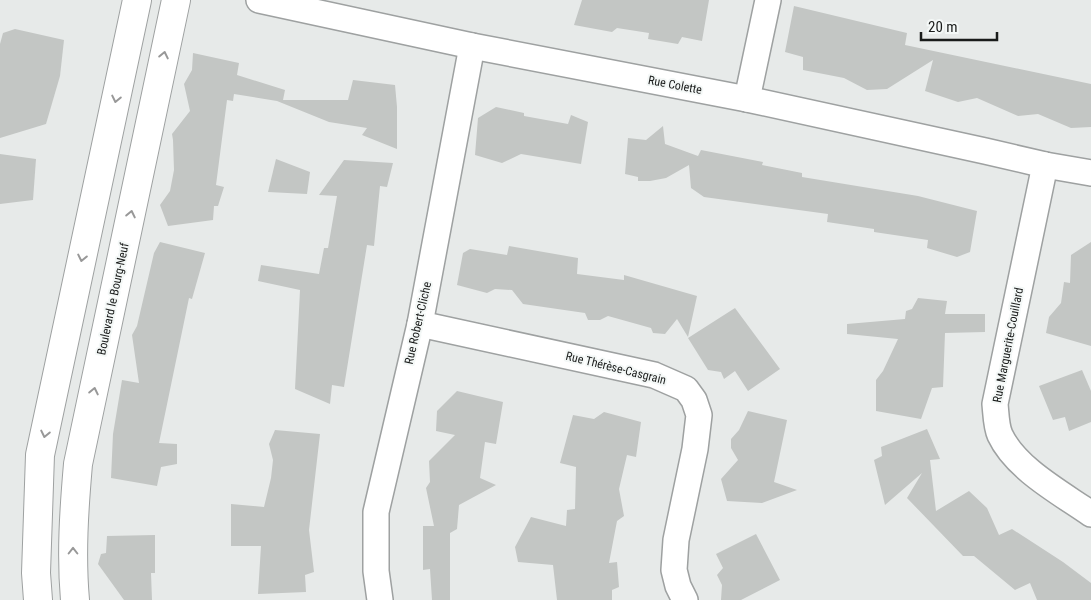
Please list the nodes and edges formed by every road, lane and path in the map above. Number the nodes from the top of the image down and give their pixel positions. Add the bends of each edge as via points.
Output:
1 (137, 0) edge
2 (176, 0) edge
3 (259, 0) edge
4 (768, 0) edge
5 (472, 46) junction
6 (747, 99) junction
7 (1045, 165) junction
8 (1091, 173) edge
9 (420, 324) junction
10 (1091, 514) edge
11 (38, 600) edge
12 (75, 600) edge
13 (380, 600) edge
14 (684, 600) edge

1 -> 11 street via 40,455
12 -> 2 street, Boulevard le Bourg-Neuf via 74,519 78,464
3 - 5 street, Rue Colette
4 - 6 street
5 - 6 street, Rue Colette
5 - 9 street, Rue Robert-Cliche
6 - 7 street, Rue Colette
7 - 8 street, Rue Colette
7 - 10 street, Rue Marguerite-Couillard via 995,404 1000,433 1012,453 1031,472
9 - 13 street, Rue Robert-Cliche via 376,512 376,571
9 - 14 street, Rue Thérèse-Casgrain via 654,375 686,389 699,415 674,570

